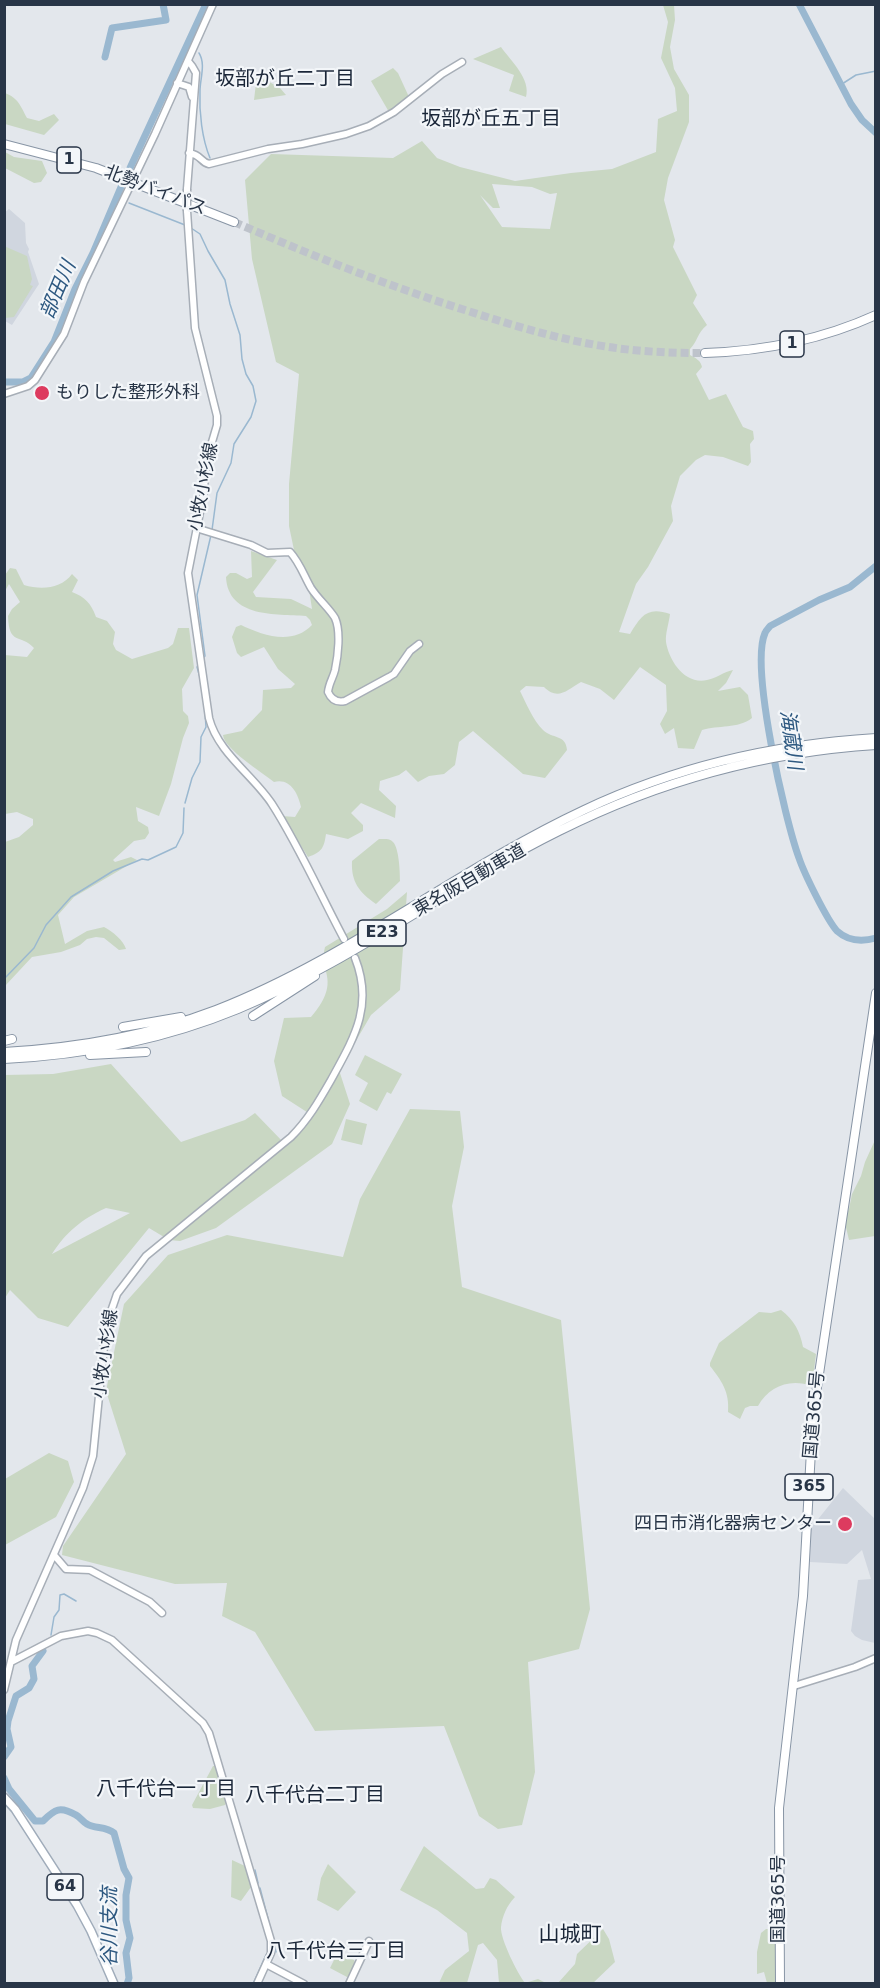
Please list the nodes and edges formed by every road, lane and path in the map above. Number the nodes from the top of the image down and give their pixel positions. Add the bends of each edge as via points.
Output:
1 (213, 4) edge
2 (188, 61) junction
3 (462, 62) dead end
4 (177, 83) junction
5 (193, 107) junction
6 (4, 144) edge
7 (189, 153) junction
8 (133, 181) junction
9 (234, 222) tunnel mouth
10 (876, 315) edge
11 (705, 353) tunnel mouth
12 (4, 394) edge
13 (196, 528) junction
14 (419, 644) dead end
15 (876, 738) edge
16 (876, 745) edge
17 (791, 750) junction
18 (743, 759) junction
19 (344, 939) dead end
20 (369, 941) junction
21 (355, 958) dead end
22 (876, 993) edge
23 (238, 1001) junction
24 (253, 1016) dead end
25 (123, 1027) dead end
26 (4, 1052) edge
27 (146, 1052) dead end
28 (22, 1058) junction
29 (4, 1059) edge
30 (54, 1555) junction
31 (162, 1614) dead end
32 (876, 1658) edge
33 (11, 1662) junction
34 (794, 1686) junction
35 (4, 1690) edge
36 (4, 1797) edge
37 (369, 1941) dead end
38 (266, 1964) junction
39 (114, 1983) edge
40 (257, 1983) edge
41 (304, 1983) edge
42 (350, 1983) edge
43 (780, 1983) edge

1 - 2 street
2 - 4 street
2 - 5 street, 小牧小杉線 via 196,74
3 - 7 street via 394,112 346,134 211,164
4 - 5 street via 189,87
4 - 8 street
5 - 7 street, 小牧小杉線
6 - 8 highway, 北勢バイパス / 1
7 - 13 street, 小牧小杉線, bridge via 187,211 195,328 217,416
8 - 9 highway, 北勢バイパス / 1
8 - 12 street via 52,356 32,383
10 - 11 highway, 1 via 833,333 784,345
13 - 14 street via 267,553 290,552 298,560 338,628 336,664 328,692 334,700 345,701 394,674
13 - 19 street, 小牧小杉線 via 188,583 209,718 216,737 273,806
15 - 17 highway, 東名阪自動車道 / E23
16 - 17 highway, 東名阪自動車道 / E23
17 - 18 highway, 東名阪自動車道 / E23
18 - 20 highway, 東名阪自動車道 / E23 via 562,829
18 - 23 highway, 東名阪自動車道 / E23 via 657,781 586,808 494,857 318,962
20 - 24 highway
20 - 28 highway, 東名阪自動車道 / E23 via 269,995 193,1026 120,1046
21 - 30 street, 小牧小杉線 via 363,994 358,1028 303,1125 146,1256 114,1298 106,1326 92,1463
22 - 34 highway, 国道365号 / 365 via 815,1396
23 - 25 highway via 176,1019
23 - 26 highway, 東名阪自動車道 / E23 via 168,1026 119,1038
27 - 28 highway
28 - 29 highway, 東名阪自動車道 / E23
30 - 31 street via 66,1569 90,1570 150,1602
30 - 33 street, 小牧小杉線 via 16,1640
32 - 34 street
33 - 35 street, 小牧小杉線
33 - 38 street via 56,1638 96,1633 112,1640 203,1723 212,1741 271,1941
34 - 43 highway, 国道365号 / 365 via 779,1808
36 - 39 main road, 64 via 77,1905
37 - 42 street
38 - 40 street
38 - 41 street

